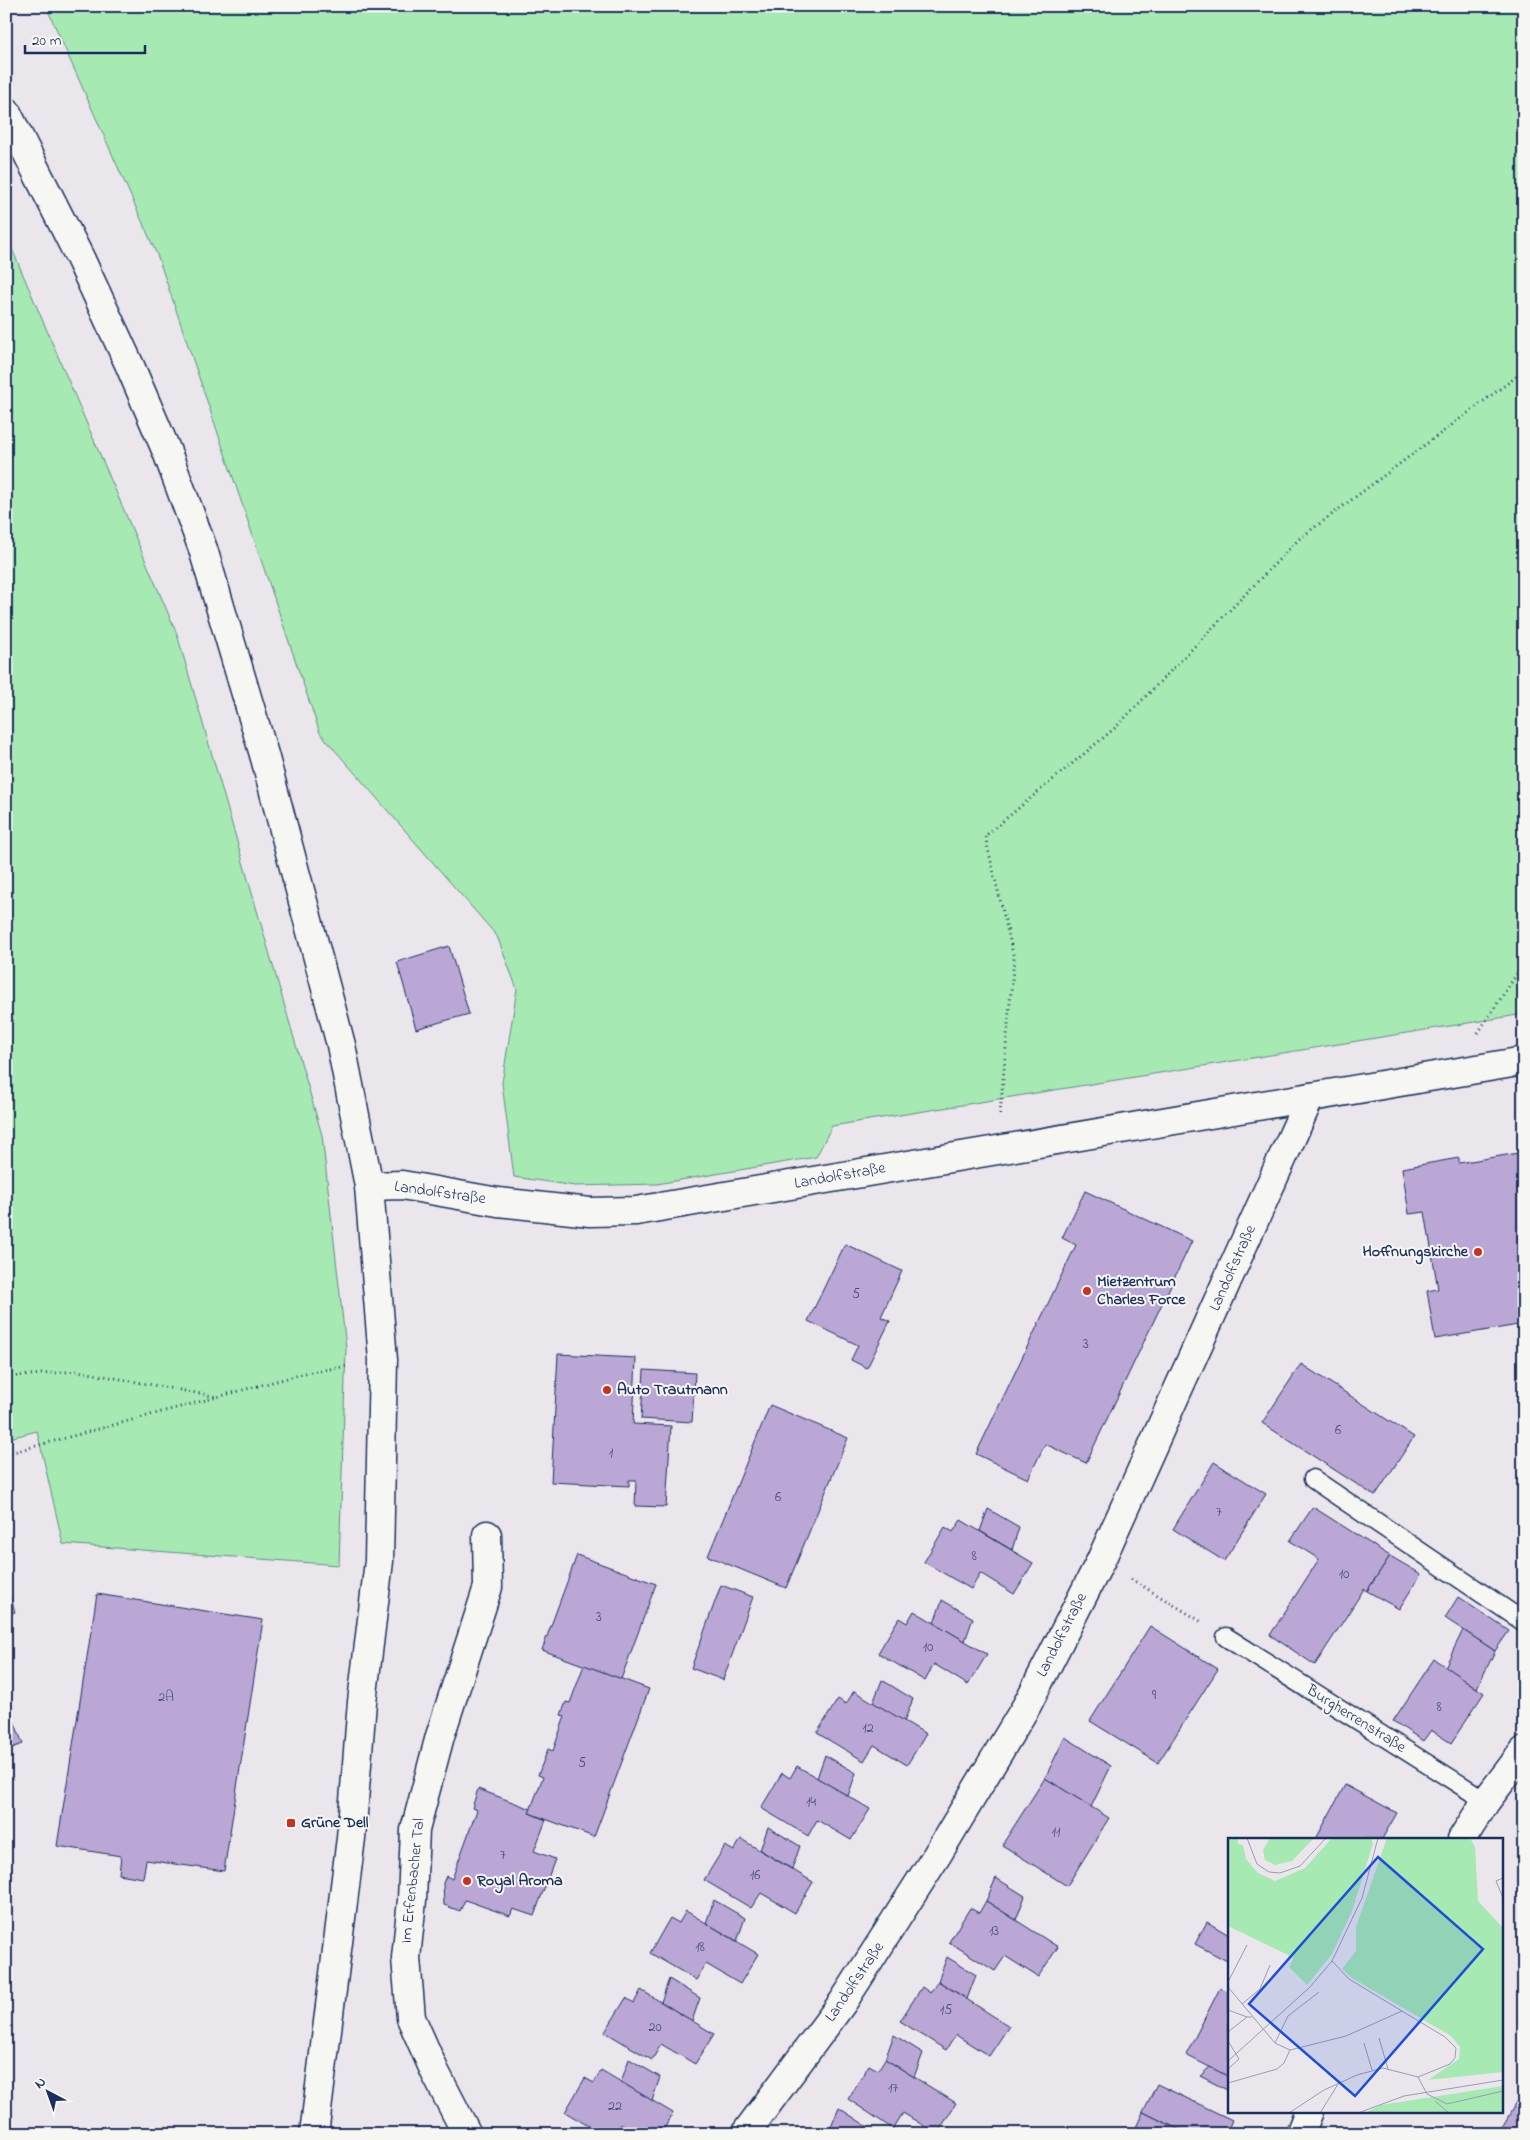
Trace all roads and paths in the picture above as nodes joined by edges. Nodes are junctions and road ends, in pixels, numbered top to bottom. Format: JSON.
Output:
{"nodes":[{"id":1,"x":6,"y":111,"type":"edge"},
{"id":2,"x":1524,"y":372,"type":"edge"},
{"id":3,"x":1524,"y":963,"type":"edge"},
{"id":4,"x":1524,"y":1061,"type":"edge"},
{"id":5,"x":1452,"y":1074,"type":"junction"},
{"id":6,"x":1310,"y":1097,"type":"junction"},
{"id":7,"x":996,"y":1149,"type":"junction"},
{"id":8,"x":369,"y":1186,"type":"junction"},
{"id":9,"x":383,"y":1360,"type":"junction"},
{"id":10,"x":6,"y":1377,"type":"edge"},
{"id":11,"x":221,"y":1398,"type":"junction"},
{"id":12,"x":6,"y":1454,"type":"edge"},
{"id":13,"x":1313,"y":1479,"type":"dead end"},
{"id":14,"x":487,"y":1535,"type":"dead end"},
{"id":15,"x":1100,"y":1560,"type":"junction"},
{"id":16,"x":1524,"y":1622,"type":"edge"},
{"id":17,"x":1226,"y":1637,"type":"joint"},
{"id":18,"x":1524,"y":1751,"type":"edge"},
{"id":19,"x":1486,"y":1801,"type":"junction"},
{"id":20,"x":1463,"y":1838,"type":"edge"},
{"id":21,"x":314,"y":2134,"type":"edge"},
{"id":22,"x":467,"y":2134,"type":"edge"},
{"id":23,"x":745,"y":2134,"type":"edge"}],
"edges":[{"from":1,"to":8,"type":"street"},
{"from":2,"to":7,"type":"path"},
{"from":3,"to":5,"type":"path"},
{"from":4,"to":5,"type":"street","name":"Landolfstraße"},
{"from":5,"to":6,"type":"street","name":"Landolfstraße"},
{"from":6,"to":7,"type":"street","name":"Landolfstraße"},
{"from":6,"to":15,"type":"street","name":"Landolfstraße"},
{"from":7,"to":8,"type":"street","name":"Landolfstraße"},
{"from":8,"to":9,"type":"street"},
{"from":9,"to":11,"type":"path"},
{"from":9,"to":21,"type":"street"},
{"from":10,"to":11,"type":"path"},
{"from":11,"to":12,"type":"path"},
{"from":13,"to":16,"type":"lane"},
{"from":14,"to":22,"type":"street","name":"Im Erfenbacher Tal"},
{"from":15,"to":17,"type":"path"},
{"from":15,"to":23,"type":"street","name":"Landolfstraße"},
{"from":17,"to":19,"type":"lane","name":"Burgherrenstraße"},
{"from":18,"to":19,"type":"street"},
{"from":19,"to":20,"type":"street"}]}
